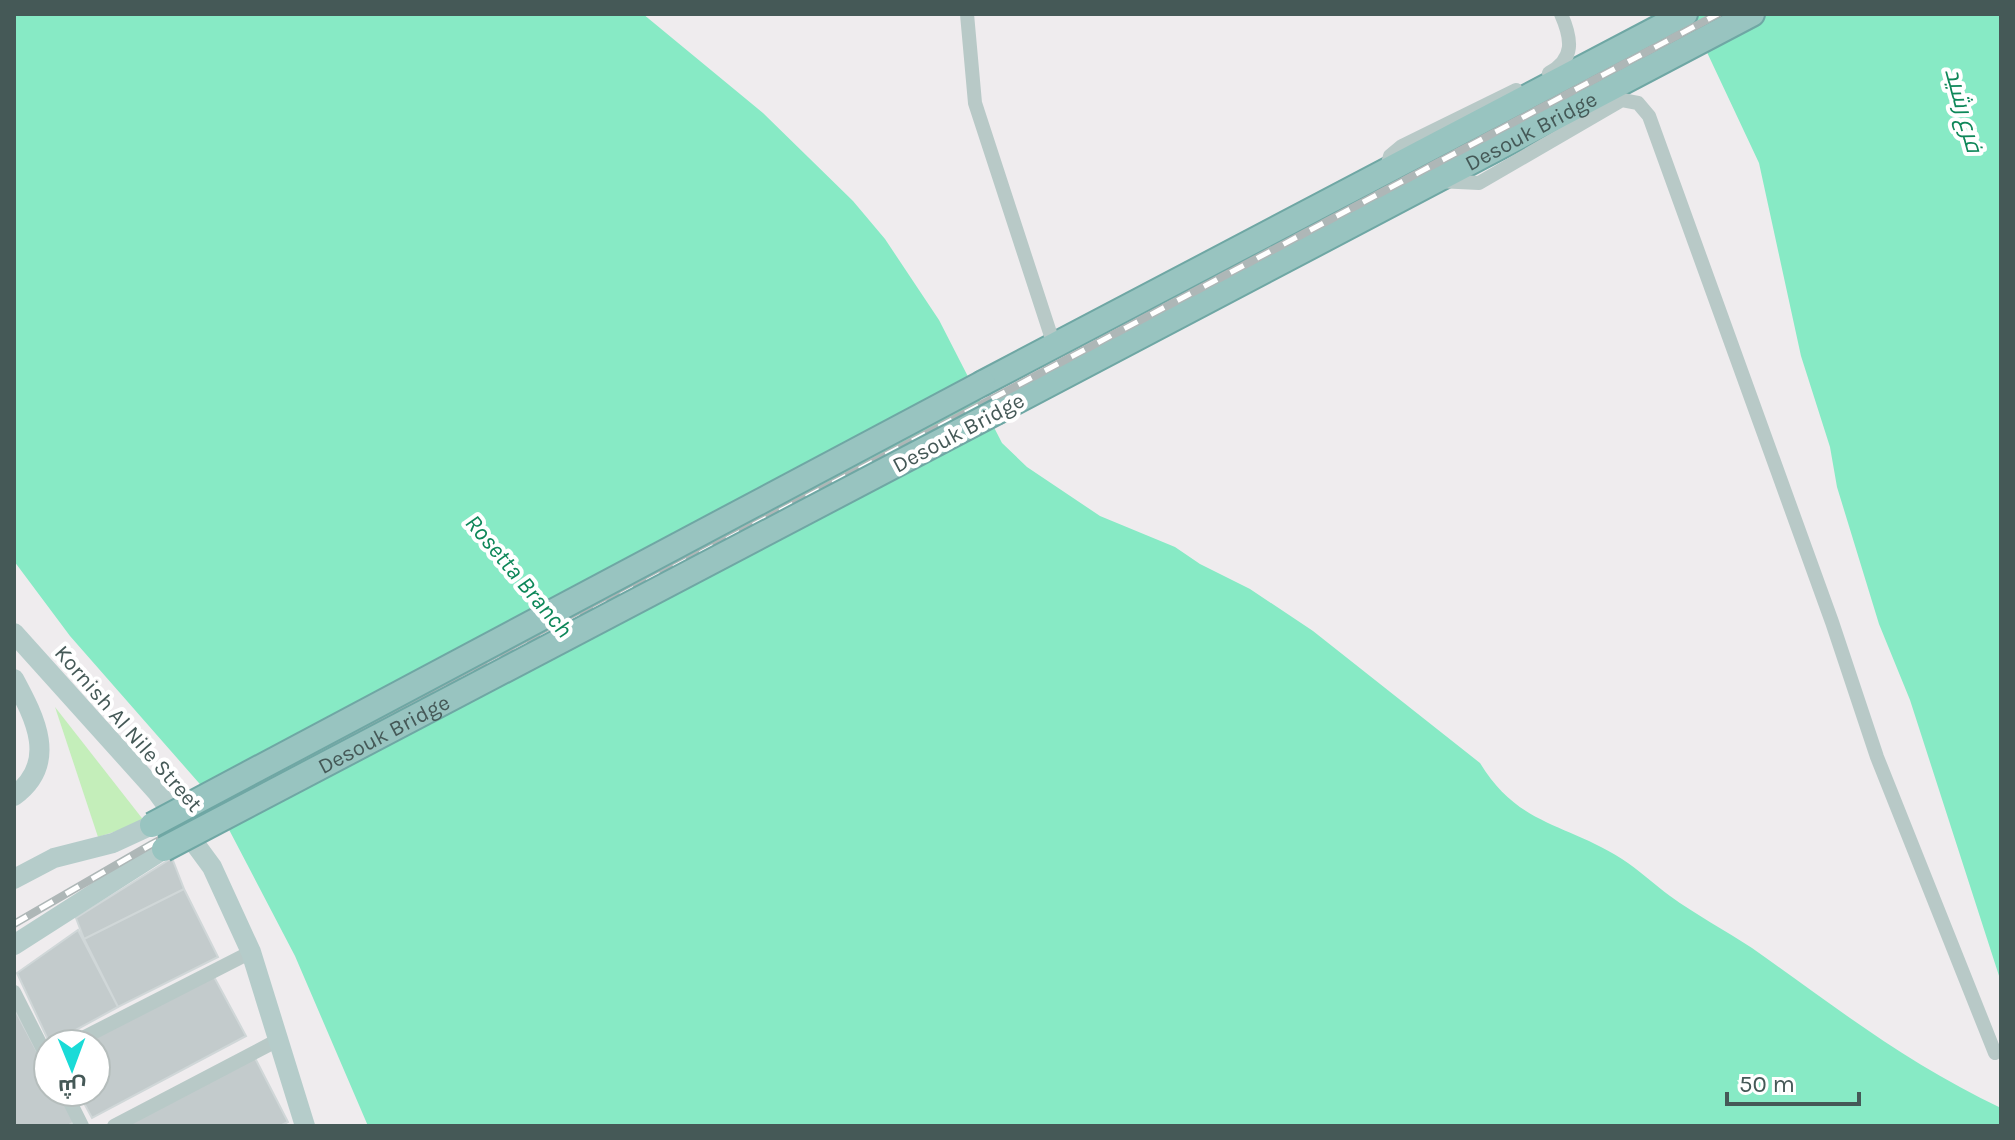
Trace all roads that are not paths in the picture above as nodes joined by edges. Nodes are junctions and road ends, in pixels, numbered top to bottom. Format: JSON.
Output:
{"nodes":[{"id":1,"x":967,"y":14,"type":"edge"},
{"id":2,"x":1561,"y":14,"type":"edge"},
{"id":3,"x":1685,"y":14,"type":"edge"},
{"id":4,"x":1752,"y":14,"type":"edge"},
{"id":5,"x":1386,"y":171,"type":"junction"},
{"id":6,"x":1434,"y":180,"type":"junction"},
{"id":7,"x":1054,"y":345,"type":"junction"},
{"id":8,"x":14,"y":633,"type":"edge"},
{"id":9,"x":14,"y":679,"type":"edge"},
{"id":10,"x":14,"y":796,"type":"edge"},
{"id":11,"x":152,"y":825,"type":"joint"},
{"id":12,"x":164,"y":849,"type":"joint"},
{"id":13,"x":14,"y":879,"type":"edge"},
{"id":14,"x":14,"y":945,"type":"edge"},
{"id":15,"x":251,"y":952,"type":"junction"},
{"id":16,"x":14,"y":992,"type":"edge"},
{"id":17,"x":33,"y":1028,"type":"edge"},
{"id":18,"x":102,"y":1028,"type":"edge"},
{"id":19,"x":278,"y":1040,"type":"junction"},
{"id":20,"x":1995,"y":1053,"type":"dead end"},
{"id":21,"x":73,"y":1108,"type":"edge"},
{"id":22,"x":82,"y":1126,"type":"edge"},
{"id":23,"x":114,"y":1126,"type":"edge"},
{"id":24,"x":305,"y":1126,"type":"edge"}],
"edges":[{"from":1,"to":7,"type":"street"},
{"from":2,"to":5,"type":"street"},
{"from":3,"to":5,"type":"highway","name":"Desouk Bridge"},
{"from":4,"to":6,"type":"highway","name":"Desouk Bridge"},
{"from":5,"to":7,"type":"highway","name":"Desouk Bridge"},
{"from":6,"to":12,"type":"highway","name":"Desouk Bridge","bridge":true},
{"from":6,"to":20,"type":"street"},
{"from":7,"to":11,"type":"highway","name":"Desouk Bridge","bridge":true},
{"from":8,"to":15,"type":"main road","name":"Kornish Al Nile Street"},
{"from":9,"to":10,"type":"main road"},
{"from":11,"to":13,"type":"main road"},
{"from":12,"to":14,"type":"main road"},
{"from":15,"to":18,"type":"street"},
{"from":15,"to":19,"type":"main road","name":"Kornish Al Nile Street"},
{"from":16,"to":17,"type":"street"},
{"from":19,"to":23,"type":"street"},
{"from":19,"to":24,"type":"main road","name":"Kornish Al Nile Street"},
{"from":21,"to":22,"type":"street"}]}
